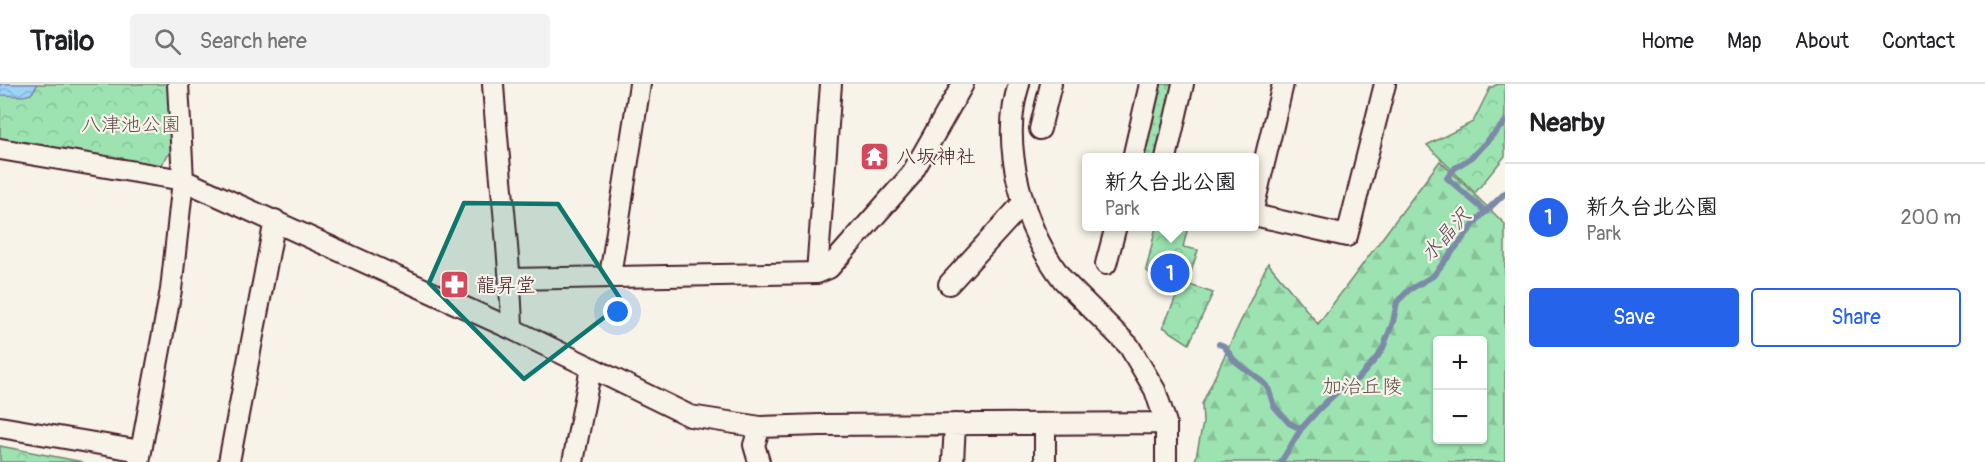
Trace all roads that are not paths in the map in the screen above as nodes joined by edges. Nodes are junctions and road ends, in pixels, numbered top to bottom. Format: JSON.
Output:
{"nodes":[{"id":1,"x":178,"y":84,"type":"edge"},
{"id":2,"x":493,"y":84,"type":"edge"},
{"id":3,"x":640,"y":84,"type":"edge"},
{"id":4,"x":831,"y":84,"type":"edge"},
{"id":5,"x":963,"y":84,"type":"edge"},
{"id":6,"x":1019,"y":84,"type":"edge"},
{"id":7,"x":1051,"y":84,"type":"edge"},
{"id":8,"x":1150,"y":84,"type":"edge"},
{"id":9,"x":1183,"y":84,"type":"edge"},
{"id":10,"x":1283,"y":84,"type":"edge"},
{"id":11,"x":1385,"y":84,"type":"edge"},
{"id":12,"x":1040,"y":129,"type":"dead end"},
{"id":13,"x":0,"y":149,"type":"edge"},
{"id":14,"x":1134,"y":153,"type":"edge"},
{"id":15,"x":1167,"y":153,"type":"edge"},
{"id":16,"x":183,"y":180,"type":"junction"},
{"id":17,"x":1259,"y":184,"type":"edge"},
{"id":18,"x":1023,"y":203,"type":"junction"},
{"id":19,"x":1259,"y":216,"type":"edge"},
{"id":20,"x":275,"y":220,"type":"junction"},
{"id":21,"x":1115,"y":231,"type":"edge"},
{"id":22,"x":1107,"y":264,"type":"dead end"},
{"id":23,"x":817,"y":273,"type":"junction"},
{"id":24,"x":610,"y":276,"type":"junction"},
{"id":25,"x":511,"y":279,"type":"junction"},
{"id":26,"x":949,"y":284,"type":"dead end"},
{"id":27,"x":512,"y":328,"type":"junction"},
{"id":28,"x":591,"y":368,"type":"junction"},
{"id":29,"x":1166,"y":423,"type":"junction"},
{"id":30,"x":955,"y":424,"type":"junction"},
{"id":31,"x":1045,"y":425,"type":"junction"},
{"id":32,"x":0,"y":427,"type":"edge"},
{"id":33,"x":760,"y":427,"type":"junction"},
{"id":34,"x":140,"y":457,"type":"edge"},
{"id":35,"x":229,"y":462,"type":"edge"},
{"id":36,"x":573,"y":462,"type":"edge"},
{"id":37,"x":759,"y":462,"type":"edge"},
{"id":38,"x":953,"y":462,"type":"edge"},
{"id":39,"x":1045,"y":462,"type":"edge"},
{"id":40,"x":1166,"y":462,"type":"edge"}],
"edges":[{"from":1,"to":16,"type":"street"},
{"from":2,"to":25,"type":"street"},
{"from":3,"to":24,"type":"street"},
{"from":4,"to":23,"type":"street"},
{"from":5,"to":23,"type":"street"},
{"from":6,"to":18,"type":"street"},
{"from":7,"to":12,"type":"street"},
{"from":8,"to":14,"type":"street"},
{"from":9,"to":15,"type":"street"},
{"from":10,"to":17,"type":"street"},
{"from":11,"to":19,"type":"street"},
{"from":13,"to":16,"type":"street"},
{"from":16,"to":20,"type":"street"},
{"from":16,"to":34,"type":"street"},
{"from":18,"to":26,"type":"street"},
{"from":18,"to":29,"type":"street"},
{"from":20,"to":27,"type":"street"},
{"from":20,"to":35,"type":"street"},
{"from":21,"to":22,"type":"street"},
{"from":23,"to":24,"type":"street"},
{"from":24,"to":25,"type":"street"},
{"from":25,"to":27,"type":"street"},
{"from":27,"to":28,"type":"street"},
{"from":28,"to":33,"type":"street"},
{"from":28,"to":36,"type":"street"},
{"from":29,"to":31,"type":"street"},
{"from":29,"to":40,"type":"street"},
{"from":30,"to":31,"type":"street"},
{"from":30,"to":33,"type":"street"},
{"from":30,"to":38,"type":"street"},
{"from":31,"to":39,"type":"street"},
{"from":32,"to":34,"type":"street"},
{"from":33,"to":37,"type":"street"}]}
